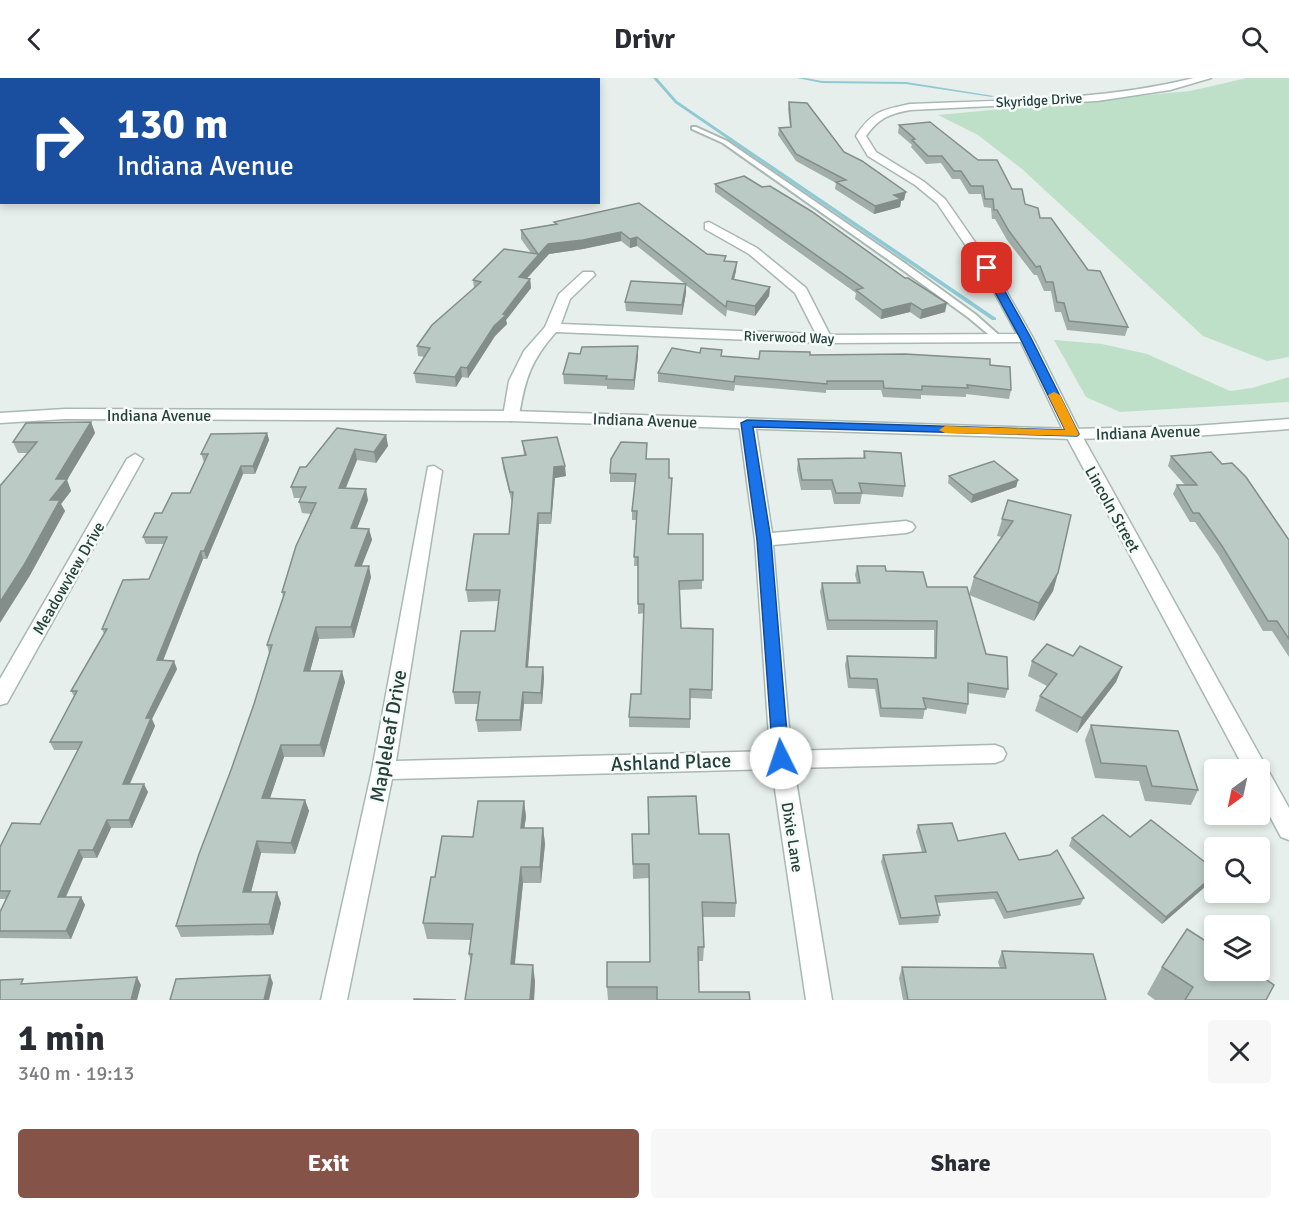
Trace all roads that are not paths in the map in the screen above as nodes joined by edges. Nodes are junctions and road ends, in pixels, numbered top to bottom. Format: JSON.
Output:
{"nodes":[{"id":1,"x":1206,"y":78,"type":"edge"},
{"id":2,"x":872,"y":120,"type":"joint"},
{"id":3,"x":694,"y":128,"type":"dead end"},
{"id":4,"x":709,"y":226,"type":"dead end"},
{"id":5,"x":588,"y":275,"type":"dead end"},
{"id":6,"x":552,"y":328,"type":"junction"},
{"id":7,"x":997,"y":337,"type":"junction"},
{"id":8,"x":1026,"y":338,"type":"junction"},
{"id":9,"x":825,"y":339,"type":"junction"},
{"id":10,"x":511,"y":416,"type":"junction"},
{"id":11,"x":0,"y":418,"type":"edge"},
{"id":12,"x":747,"y":423,"type":"junction"},
{"id":13,"x":1289,"y":424,"type":"edge"},
{"id":14,"x":1072,"y":434,"type":"junction"},
{"id":15,"x":135,"y":459,"type":"dead end"},
{"id":16,"x":434,"y":471,"type":"dead end"},
{"id":17,"x":906,"y":527,"type":"dead end"},
{"id":18,"x":764,"y":540,"type":"junction"},
{"id":19,"x":0,"y":697,"type":"edge"},
{"id":20,"x":995,"y":754,"type":"dead end"},
{"id":21,"x":781,"y":758,"type":"junction"},
{"id":22,"x":1250,"y":759,"type":"edge"},
{"id":23,"x":383,"y":770,"type":"junction"},
{"id":24,"x":1270,"y":795,"type":"edge"},
{"id":25,"x":1289,"y":830,"type":"edge"},
{"id":26,"x":334,"y":1000,"type":"edge"},
{"id":27,"x":819,"y":1000,"type":"edge"}],
"edges":[{"from":1,"to":2,"type":"street","name":"Skyridge Drive"},
{"from":2,"to":8,"type":"street","name":"Lincoln Street"},
{"from":3,"to":7,"type":"lane"},
{"from":4,"to":9,"type":"street"},
{"from":5,"to":6,"type":"street"},
{"from":6,"to":9,"type":"street","name":"Riverwood Way"},
{"from":6,"to":10,"type":"street"},
{"from":7,"to":8,"type":"street","name":"Riverwood Way"},
{"from":7,"to":9,"type":"street","name":"Riverwood Way"},
{"from":8,"to":14,"type":"street","name":"Lincoln Street"},
{"from":10,"to":11,"type":"street","name":"Indiana Avenue"},
{"from":10,"to":12,"type":"street","name":"Indiana Avenue"},
{"from":12,"to":14,"type":"street","name":"Indiana Avenue"},
{"from":12,"to":18,"type":"street","name":"Dixie Lane"},
{"from":13,"to":14,"type":"street","name":"Indiana Avenue"},
{"from":14,"to":22,"type":"street","name":"Lincoln Street"},
{"from":15,"to":19,"type":"street","name":"Meadowview Drive"},
{"from":16,"to":23,"type":"street","name":"Mapleleaf Drive"},
{"from":17,"to":18,"type":"street"},
{"from":18,"to":21,"type":"street","name":"Dixie Lane"},
{"from":20,"to":21,"type":"street","name":"Ashland Place"},
{"from":21,"to":23,"type":"street","name":"Ashland Place"},
{"from":21,"to":27,"type":"street","name":"Dixie Lane"},
{"from":23,"to":26,"type":"street","name":"Mapleleaf Drive"},
{"from":24,"to":25,"type":"street"}]}
